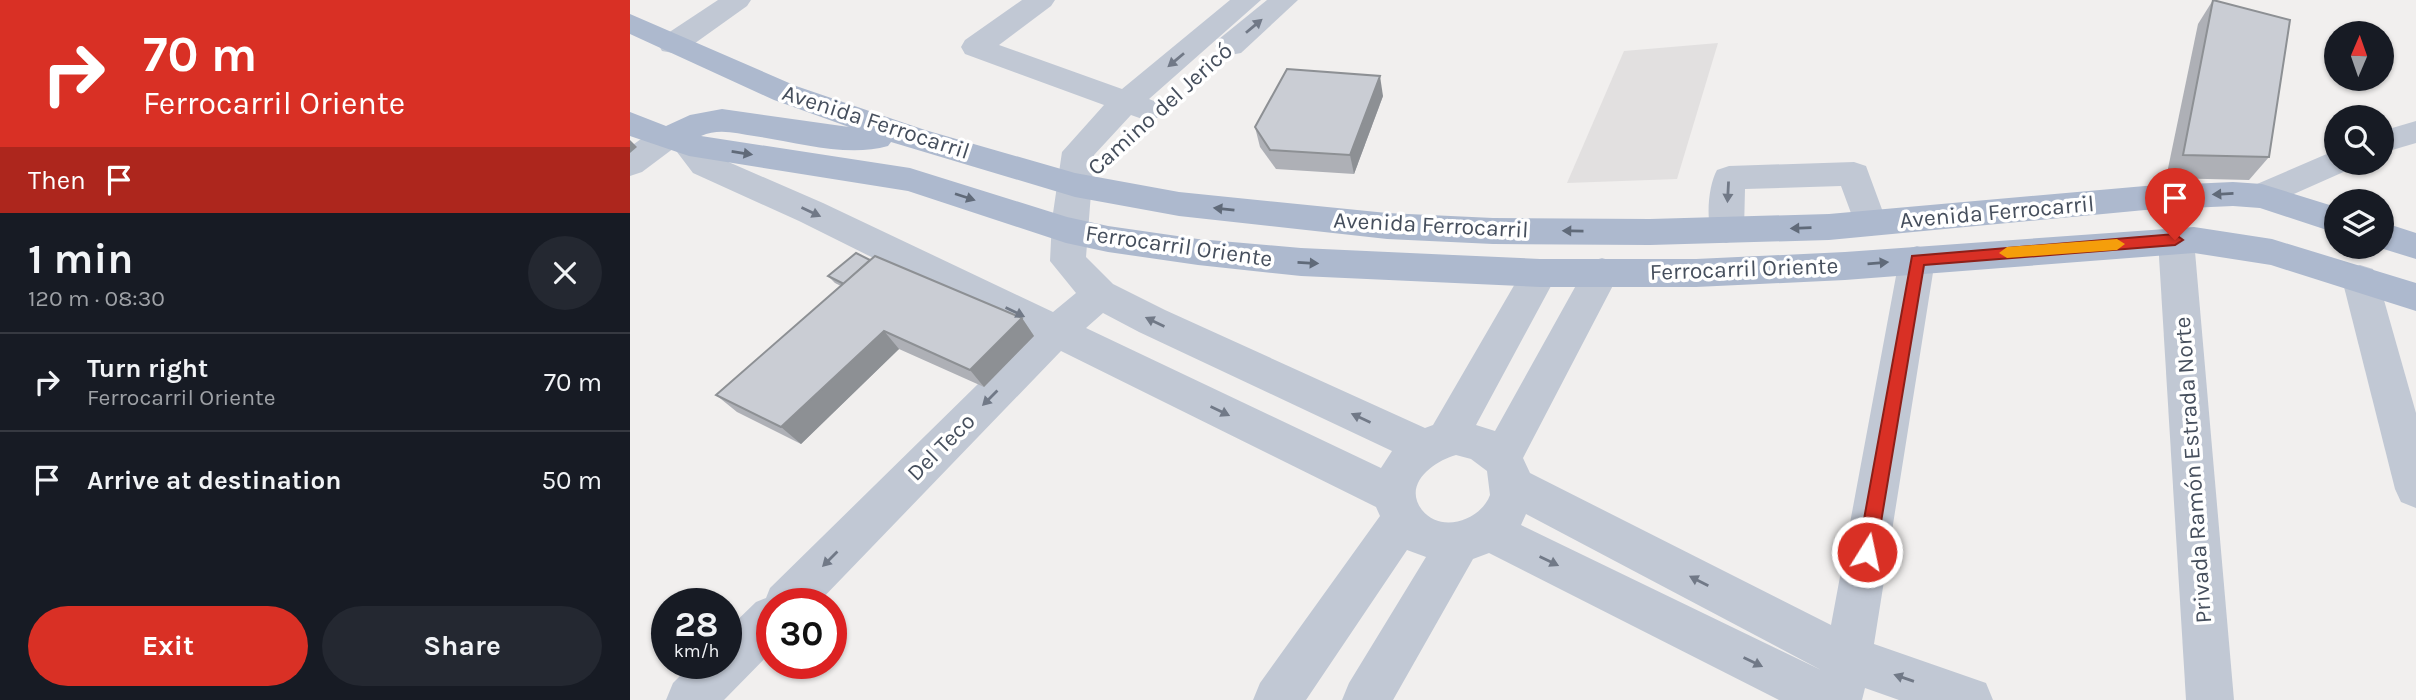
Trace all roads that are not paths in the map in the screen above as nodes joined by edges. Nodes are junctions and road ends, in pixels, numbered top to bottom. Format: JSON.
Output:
{"nodes":[{"id":1,"x":737,"y":0,"type":"edge"},
{"id":2,"x":1041,"y":0,"type":"edge"},
{"id":3,"x":1247,"y":0,"type":"edge"},
{"id":4,"x":1284,"y":0,"type":"edge"},
{"id":5,"x":630,"y":23,"type":"edge"},
{"id":6,"x":673,"y":44,"type":"junction"},
{"id":7,"x":1139,"y":107,"type":"junction"},
{"id":8,"x":630,"y":123,"type":"edge"},
{"id":9,"x":2416,"y":132,"type":"edge"},
{"id":10,"x":914,"y":138,"type":"junction"},
{"id":11,"x":2394,"y":138,"type":"edge"},
{"id":12,"x":677,"y":142,"type":"junction"},
{"id":13,"x":630,"y":164,"type":"edge"},
{"id":14,"x":2324,"y":168,"type":"edge"},
{"id":15,"x":1075,"y":185,"type":"junction"},
{"id":16,"x":2262,"y":196,"type":"junction"},
{"id":17,"x":2324,"y":216,"type":"edge"},
{"id":18,"x":1870,"y":223,"type":"junction"},
{"id":19,"x":1066,"y":230,"type":"junction"},
{"id":20,"x":1726,"y":230,"type":"junction"},
{"id":21,"x":2394,"y":239,"type":"edge"},
{"id":22,"x":2175,"y":240,"type":"junction"},
{"id":23,"x":2416,"y":246,"type":"edge"},
{"id":24,"x":1917,"y":260,"type":"junction"},
{"id":25,"x":1540,"y":272,"type":"junction"},
{"id":26,"x":1602,"y":272,"type":"junction"},
{"id":27,"x":2360,"y":279,"type":"junction"},
{"id":28,"x":1100,"y":294,"type":"junction"},
{"id":29,"x":2416,"y":297,"type":"edge"},
{"id":30,"x":1055,"y":332,"type":"junction"},
{"id":31,"x":1435,"y":442,"type":"junction"},
{"id":32,"x":1507,"y":471,"type":"junction"},
{"id":33,"x":2416,"y":489,"type":"edge"},
{"id":34,"x":1399,"y":507,"type":"junction"},
{"id":35,"x":1474,"y":536,"type":"junction"},
{"id":36,"x":802,"y":588,"type":"edge"},
{"id":37,"x":756,"y":634,"type":"edge"},
{"id":38,"x":1843,"y":679,"type":"edge"},
{"id":39,"x":690,"y":700,"type":"edge"},
{"id":40,"x":1277,"y":700,"type":"edge"},
{"id":41,"x":1366,"y":700,"type":"edge"},
{"id":42,"x":1830,"y":700,"type":"edge"},
{"id":43,"x":1969,"y":700,"type":"edge"},
{"id":44,"x":2210,"y":700,"type":"edge"}],
"edges":[{"from":1,"to":6,"type":"street"},
{"from":2,"to":7,"type":"street"},
{"from":3,"to":7,"type":"street","name":"Camino del Jericó","one_way":true},
{"from":7,"to":4,"type":"street","name":"Camino del Jericó","one_way":true},
{"from":5,"to":6,"type":"main road","name":"Avenida Ferrocarril"},
{"from":6,"to":10,"type":"main road","name":"Avenida Ferrocarril"},
{"from":7,"to":15,"type":"street","name":"Camino del Jericó"},
{"from":8,"to":12,"type":"main road","name":"Ferrocarril Oriente"},
{"from":9,"to":11,"type":"street"},
{"from":10,"to":12,"type":"main road"},
{"from":10,"to":15,"type":"main road","name":"Avenida Ferrocarril"},
{"from":12,"to":13,"type":"street"},
{"from":12,"to":19,"type":"main road","name":"Ferrocarril Oriente","one_way":true},
{"from":12,"to":30,"type":"street","name":"Ferrocarril Oriente","one_way":true},
{"from":14,"to":16,"type":"street","name":"Avenida Ferrocarril"},
{"from":15,"to":19,"type":"street","name":"Ferrocarril Oriente"},
{"from":20,"to":15,"type":"main road","name":"Avenida Ferrocarril","one_way":true},
{"from":16,"to":17,"type":"main road","name":"Avenida Ferrocarril"},
{"from":16,"to":18,"type":"main road","name":"Avenida Ferrocarril","one_way":true},
{"from":18,"to":20,"type":"main road","name":"Avenida Ferrocarril","one_way":true},
{"from":18,"to":20,"type":"street","one_way":true},
{"from":19,"to":25,"type":"main road","name":"Ferrocarril Oriente","one_way":true},
{"from":19,"to":28,"type":"street","name":"Ferrocarril Oriente"},
{"from":21,"to":23,"type":"main road"},
{"from":22,"to":24,"type":"main road","name":"Ferrocarril Oriente"},
{"from":22,"to":27,"type":"main road","name":"Ferrocarril Oriente"},
{"from":22,"to":44,"type":"street","name":"Privada Ramón Estrada Norte"},
{"from":26,"to":24,"type":"main road","name":"Ferrocarril Oriente","one_way":true},
{"from":24,"to":38,"type":"street"},
{"from":25,"to":26,"type":"main road","name":"Ferrocarril Oriente"},
{"from":25,"to":31,"type":"street"},
{"from":26,"to":32,"type":"street"},
{"from":27,"to":29,"type":"main road","name":"Ferrocarril Oriente"},
{"from":27,"to":33,"type":"street"},
{"from":28,"to":30,"type":"street","name":"Del Teco"},
{"from":31,"to":28,"type":"street","name":"Ferrocarril Oriente","one_way":true},
{"from":30,"to":34,"type":"street","name":"Ferrocarril Oriente","one_way":true},
{"from":30,"to":36,"type":"street","name":"Del Teco","one_way":true},
{"from":31,"to":32,"type":"street"},
{"from":31,"to":34,"type":"street"},
{"from":32,"to":35,"type":"street"},
{"from":38,"to":32,"type":"street","one_way":true},
{"from":34,"to":35,"type":"street"},
{"from":34,"to":40,"type":"street"},
{"from":35,"to":41,"type":"street"},
{"from":35,"to":42,"type":"street","one_way":true},
{"from":37,"to":39,"type":"street"},
{"from":43,"to":38,"type":"street","one_way":true}]}
